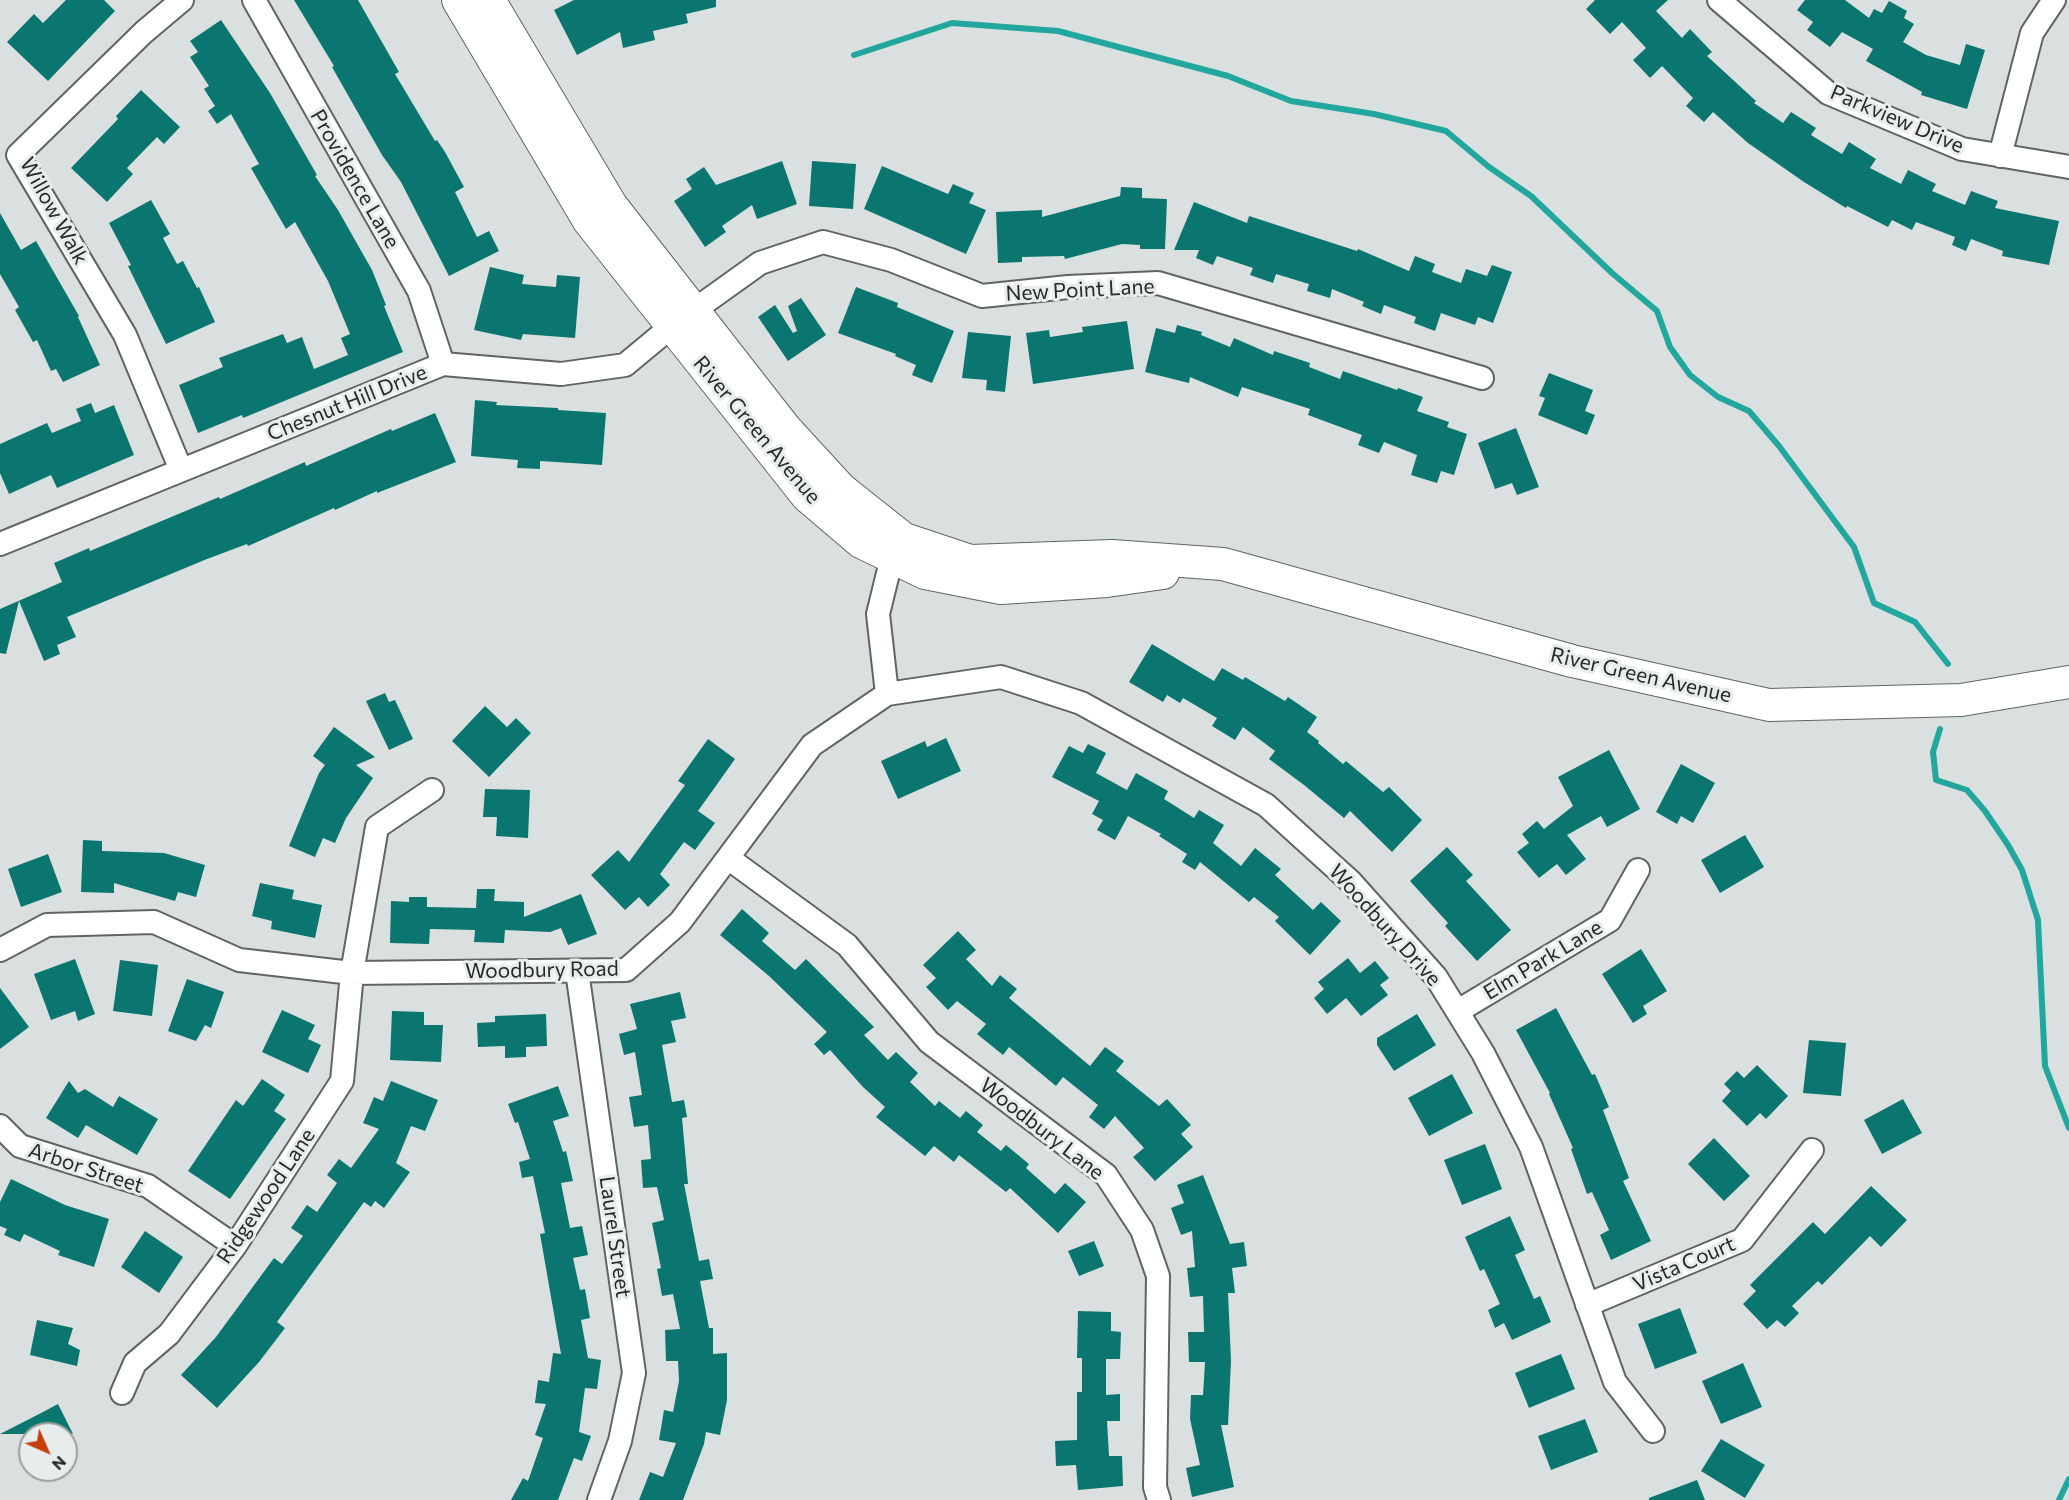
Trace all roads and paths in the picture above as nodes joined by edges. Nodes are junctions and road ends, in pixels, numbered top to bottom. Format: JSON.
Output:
{"nodes":[{"id":1,"x":182,"y":0,"type":"edge"},
{"id":2,"x":254,"y":0,"type":"edge"},
{"id":3,"x":1719,"y":0,"type":"edge"},
{"id":4,"x":2054,"y":0,"type":"edge"},
{"id":5,"x":471,"y":2,"type":"edge"},
{"id":6,"x":2000,"y":156,"type":"junction"},
{"id":7,"x":2069,"y":167,"type":"edge"},
{"id":8,"x":683,"y":318,"type":"junction"},
{"id":9,"x":443,"y":364,"type":"junction"},
{"id":10,"x":1482,"y":378,"type":"dead end"},
{"id":11,"x":181,"y":470,"type":"junction"},
{"id":12,"x":0,"y":544,"type":"edge"},
{"id":13,"x":898,"y":548,"type":"junction"},
{"id":14,"x":2069,"y":682,"type":"edge"},
{"id":15,"x":887,"y":694,"type":"junction"},
{"id":16,"x":432,"y":790,"type":"dead end"},
{"id":17,"x":728,"y":858,"type":"junction"},
{"id":18,"x":1638,"y":870,"type":"dead end"},
{"id":19,"x":0,"y":950,"type":"edge"},
{"id":20,"x":577,"y":971,"type":"junction"},
{"id":21,"x":352,"y":973,"type":"junction"},
{"id":22,"x":1458,"y":1011,"type":"junction"},
{"id":23,"x":0,"y":1126,"type":"edge"},
{"id":24,"x":1812,"y":1149,"type":"dead end"},
{"id":25,"x":235,"y":1246,"type":"junction"},
{"id":26,"x":1587,"y":1305,"type":"junction"},
{"id":27,"x":122,"y":1393,"type":"dead end"},
{"id":28,"x":1653,"y":1431,"type":"dead end"},
{"id":29,"x":598,"y":1500,"type":"edge"},
{"id":30,"x":1159,"y":1500,"type":"edge"}],
"edges":[{"from":1,"to":11,"type":"street","name":"Willow Walk"},
{"from":2,"to":9,"type":"street","name":"Providence Lane"},
{"from":3,"to":6,"type":"street","name":"Parkview Drive"},
{"from":4,"to":6,"type":"street"},
{"from":5,"to":8,"type":"street","name":"River Green Avenue"},
{"from":6,"to":7,"type":"street","name":"Parkview Drive"},
{"from":8,"to":9,"type":"street","name":"Chesnut Hill Drive"},
{"from":8,"to":10,"type":"street","name":"New Point Lane"},
{"from":8,"to":13,"type":"street","name":"River Green Avenue"},
{"from":9,"to":11,"type":"street","name":"Chesnut Hill Drive"},
{"from":11,"to":12,"type":"street","name":"Chesnut Hill Drive"},
{"from":13,"to":14,"type":"street","name":"River Green Avenue"},
{"from":13,"to":15,"type":"street"},
{"from":15,"to":17,"type":"street","name":"Woodbury Road"},
{"from":15,"to":22,"type":"street","name":"Woodbury Drive"},
{"from":16,"to":21,"type":"street","name":"Ridgewood Lane"},
{"from":17,"to":20,"type":"street","name":"Woodbury Road"},
{"from":17,"to":30,"type":"street","name":"Woodbury Lane"},
{"from":18,"to":22,"type":"street","name":"Elm Park Lane"},
{"from":19,"to":21,"type":"street","name":"Woodbury Road"},
{"from":20,"to":21,"type":"street","name":"Woodbury Road"},
{"from":20,"to":29,"type":"street","name":"Laurel Street"},
{"from":21,"to":25,"type":"street","name":"Ridgewood Lane"},
{"from":22,"to":26,"type":"street","name":"Woodbury Drive"},
{"from":23,"to":25,"type":"street","name":"Arbor Street"},
{"from":24,"to":26,"type":"street","name":"Vista Court"},
{"from":25,"to":27,"type":"street","name":"Ridgewood Lane"},
{"from":26,"to":28,"type":"street","name":"Woodbury Drive"}]}
